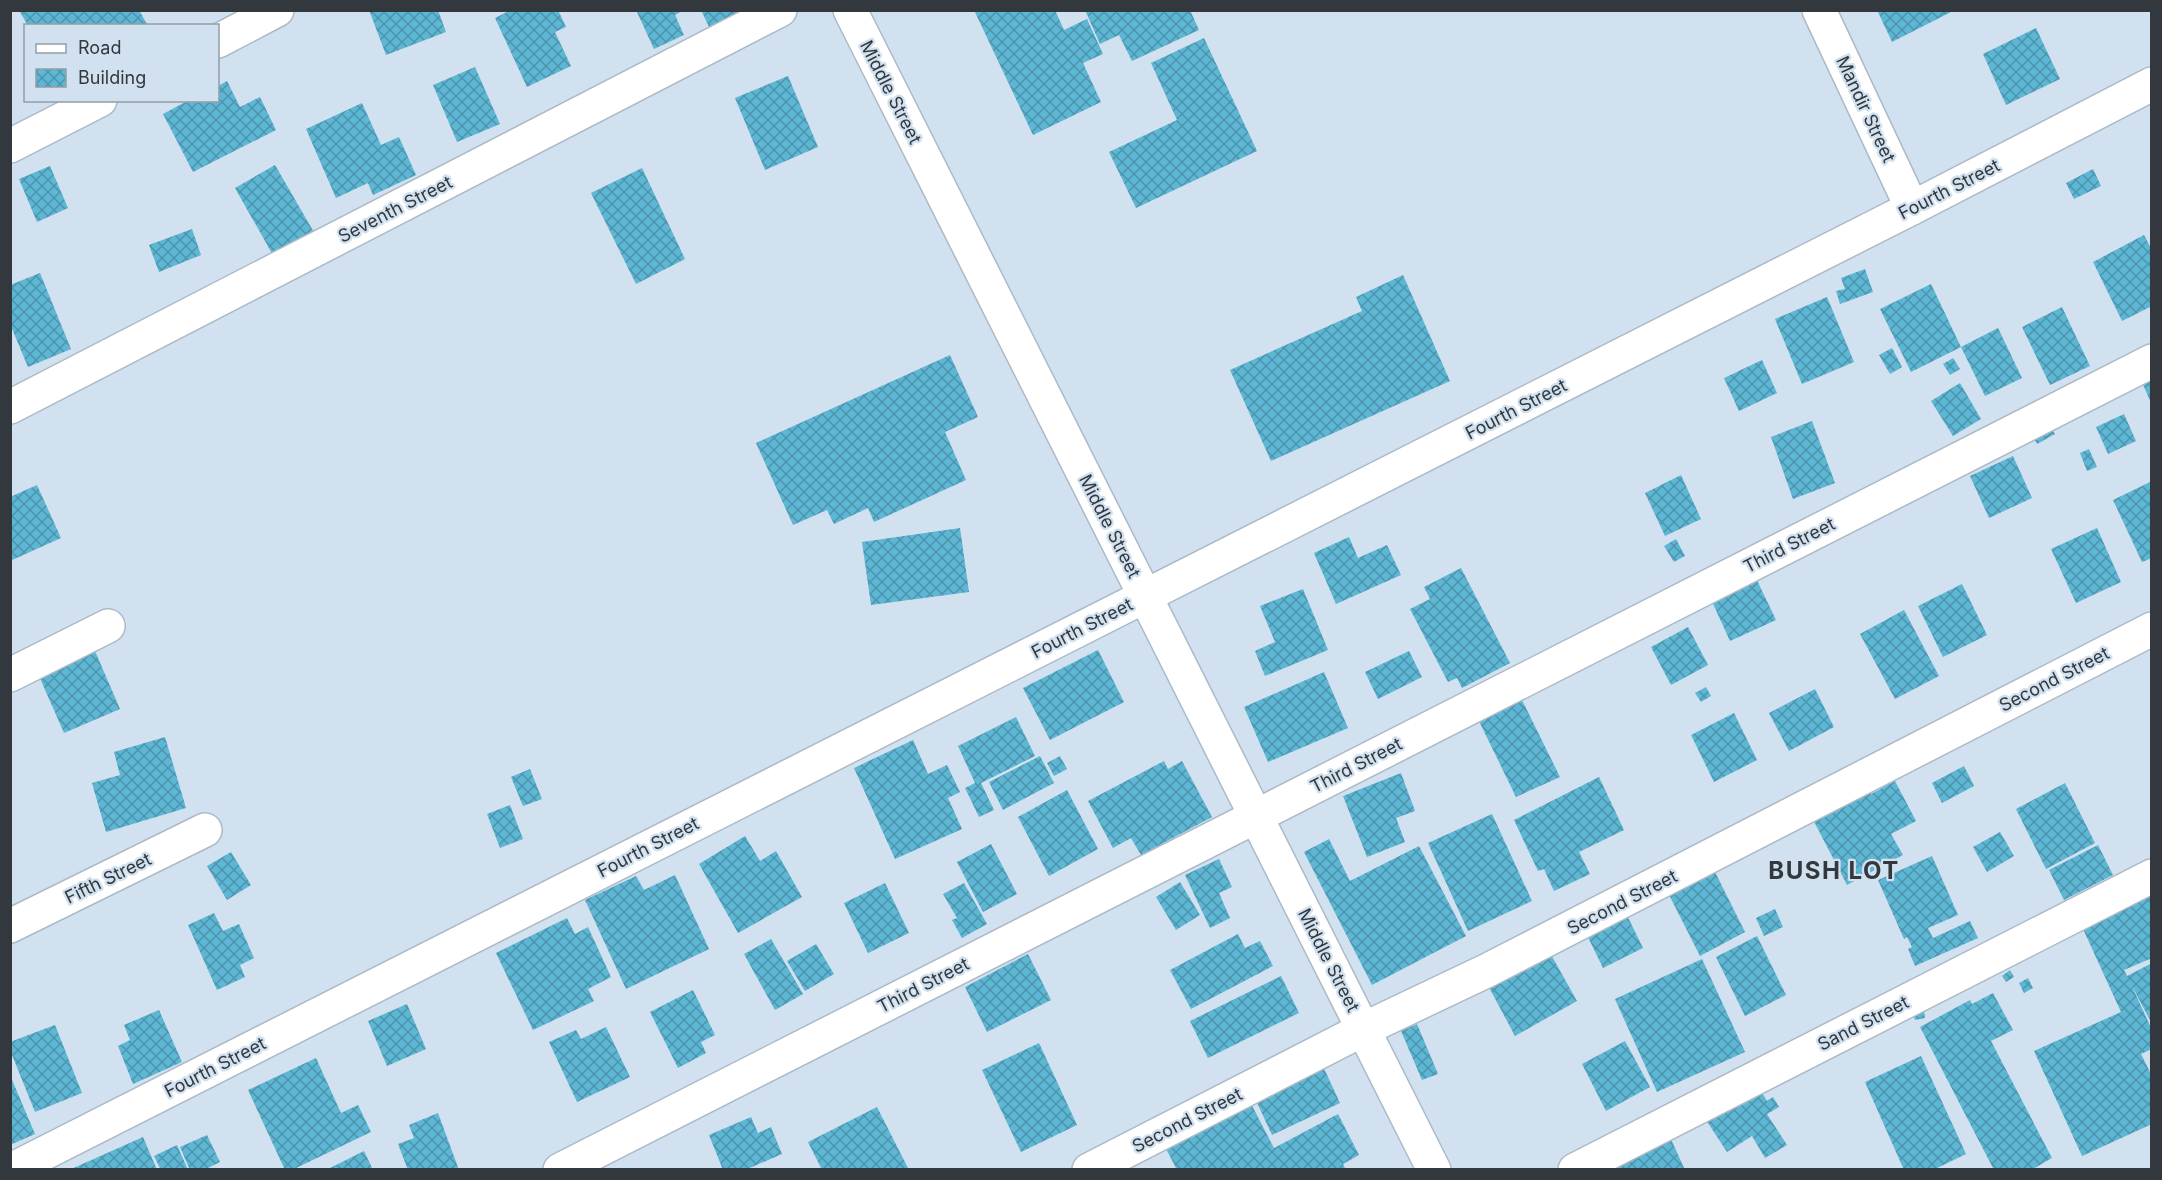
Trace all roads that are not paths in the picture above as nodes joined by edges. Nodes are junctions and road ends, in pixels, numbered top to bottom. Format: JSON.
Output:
{"nodes":[{"id":1,"x":278,"y":10,"type":"edge"},
{"id":2,"x":780,"y":10,"type":"edge"},
{"id":3,"x":850,"y":10,"type":"edge"},
{"id":4,"x":1819,"y":10,"type":"edge"},
{"id":5,"x":219,"y":40,"type":"edge"},
{"id":6,"x":2151,"y":84,"type":"edge"},
{"id":7,"x":96,"y":102,"type":"edge"},
{"id":8,"x":10,"y":146,"type":"edge"},
{"id":9,"x":1912,"y":208,"type":"junction"},
{"id":10,"x":2151,"y":361,"type":"edge"},
{"id":11,"x":10,"y":407,"type":"edge"},
{"id":12,"x":1145,"y":596,"type":"junction"},
{"id":13,"x":108,"y":626,"type":"dead end"},
{"id":14,"x":2151,"y":629,"type":"edge"},
{"id":15,"x":10,"y":675,"type":"edge"},
{"id":16,"x":1256,"y":816,"type":"junction"},
{"id":17,"x":205,"y":830,"type":"dead end"},
{"id":18,"x":2151,"y":876,"type":"edge"},
{"id":19,"x":10,"y":926,"type":"edge"},
{"id":20,"x":1364,"y":1029,"type":"junction"},
{"id":21,"x":11,"y":1170,"type":"edge"},
{"id":22,"x":560,"y":1170,"type":"edge"},
{"id":23,"x":1089,"y":1170,"type":"edge"},
{"id":24,"x":1434,"y":1170,"type":"edge"},
{"id":25,"x":1575,"y":1170,"type":"edge"}],
"edges":[{"from":1,"to":5,"type":"street"},
{"from":2,"to":11,"type":"street","name":"Seventh Street"},
{"from":3,"to":12,"type":"street","name":"Middle Street"},
{"from":4,"to":9,"type":"street","name":"Mandir Street"},
{"from":6,"to":9,"type":"street","name":"Fourth Street"},
{"from":7,"to":8,"type":"street"},
{"from":9,"to":12,"type":"street","name":"Fourth Street"},
{"from":10,"to":16,"type":"street","name":"Third Street"},
{"from":12,"to":16,"type":"street","name":"Middle Street"},
{"from":12,"to":21,"type":"street","name":"Fourth Street"},
{"from":13,"to":15,"type":"street"},
{"from":14,"to":20,"type":"street","name":"Second Street"},
{"from":16,"to":20,"type":"street","name":"Middle Street"},
{"from":16,"to":22,"type":"street","name":"Third Street"},
{"from":17,"to":19,"type":"street","name":"Fifth Street"},
{"from":18,"to":25,"type":"street","name":"Sand Street"},
{"from":20,"to":23,"type":"street","name":"Second Street"},
{"from":20,"to":24,"type":"street","name":"Middle Street"}]}
